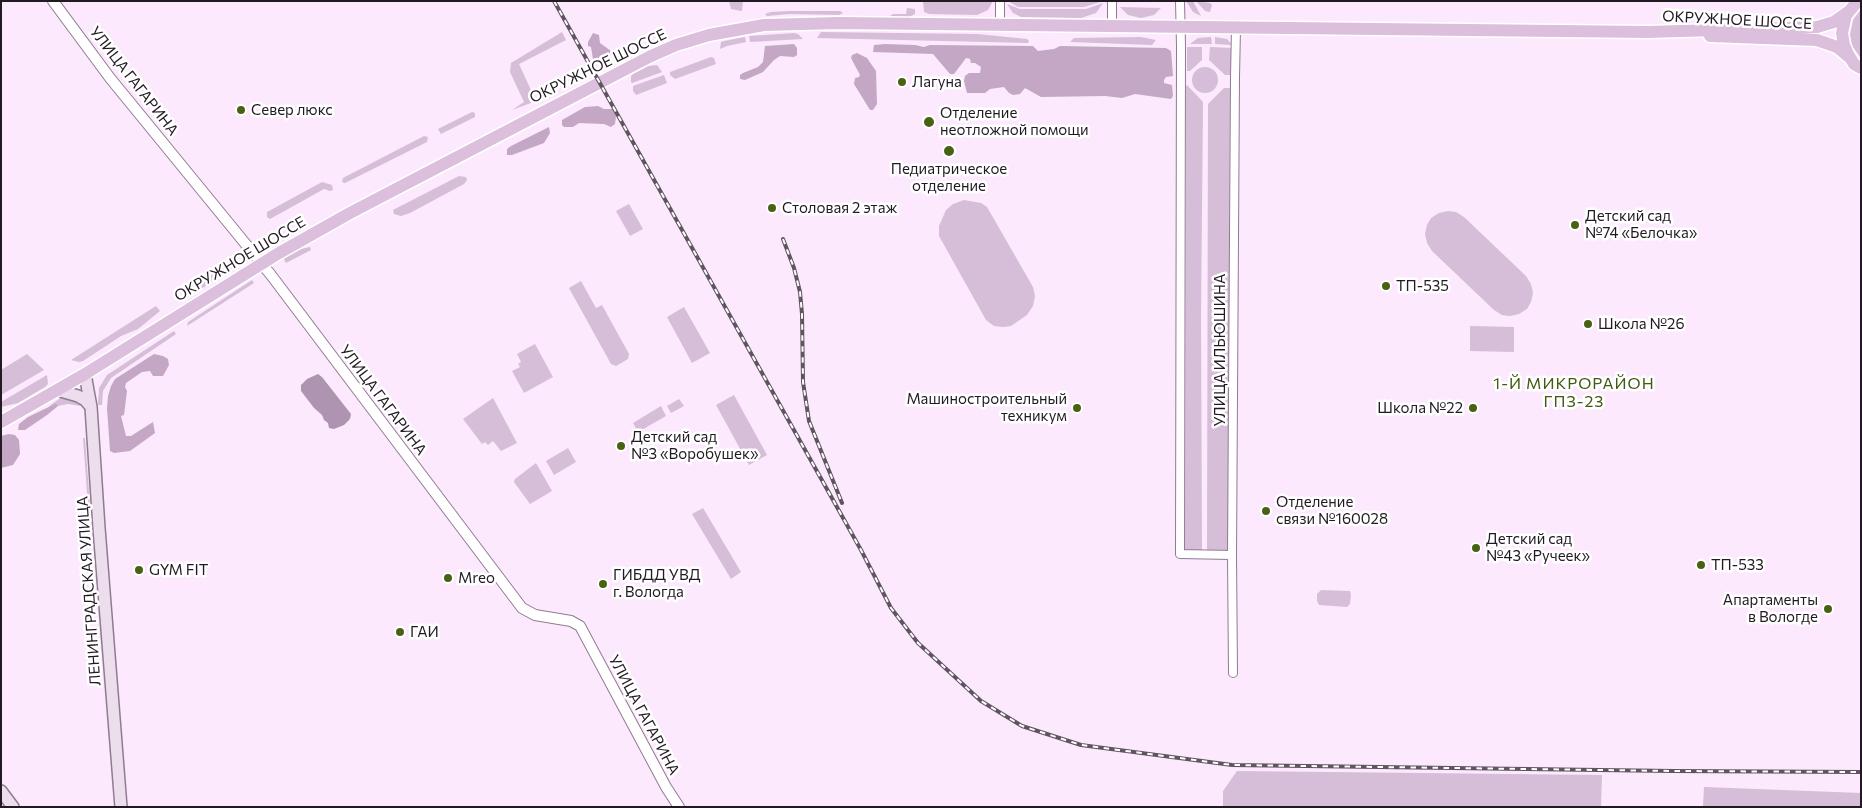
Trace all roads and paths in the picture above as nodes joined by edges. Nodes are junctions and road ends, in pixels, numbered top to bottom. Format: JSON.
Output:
{"nodes":[{"id":1,"x":53,"y":1,"type":"edge"},
{"id":2,"x":1000,"y":1,"type":"edge"},
{"id":3,"x":1112,"y":1,"type":"edge"},
{"id":4,"x":1180,"y":1,"type":"edge"},
{"id":5,"x":1855,"y":4,"type":"edge"},
{"id":6,"x":1000,"y":25,"type":"junction"},
{"id":7,"x":1112,"y":26,"type":"junction"},
{"id":8,"x":1181,"y":27,"type":"junction"},
{"id":9,"x":1236,"y":28,"type":"junction"},
{"id":10,"x":1648,"y":32,"type":"junction"},
{"id":11,"x":1856,"y":65,"type":"edge"},
{"id":12,"x":262,"y":263,"type":"junction"},
{"id":13,"x":85,"y":374,"type":"junction"},
{"id":14,"x":58,"y":390,"type":"junction"},
{"id":15,"x":91,"y":407,"type":"junction"},
{"id":16,"x":1,"y":422,"type":"edge"},
{"id":17,"x":1232,"y":555,"type":"junction"},
{"id":18,"x":1233,"y":673,"type":"dead end"},
{"id":19,"x":1,"y":791,"type":"edge"},
{"id":20,"x":13,"y":807,"type":"edge"},
{"id":21,"x":121,"y":807,"type":"edge"},
{"id":22,"x":679,"y":807,"type":"edge"}],
"edges":[{"from":1,"to":12,"type":"street","name":"УЛИЦА ГАГАРИНА"},
{"from":2,"to":6,"type":"street"},
{"from":3,"to":7,"type":"street"},
{"from":4,"to":8,"type":"street"},
{"from":5,"to":10,"type":"main road","name":"ОКРУЖНОЕ ШОССЕ"},
{"from":5,"to":11,"type":"main road"},
{"from":6,"to":7,"type":"main road","name":"ОКРУЖНОЕ ШОССЕ"},
{"from":6,"to":12,"type":"main road","name":"ОКРУЖНОЕ ШОССЕ"},
{"from":7,"to":8,"type":"main road","name":"ОКРУЖНОЕ ШОССЕ"},
{"from":8,"to":9,"type":"main road","name":"ОКРУЖНОЕ ШОССЕ"},
{"from":8,"to":17,"type":"street"},
{"from":9,"to":10,"type":"main road","name":"ОКРУЖНОЕ ШОССЕ"},
{"from":9,"to":17,"type":"street","name":"УЛИЦА ИЛЬЮШИНА"},
{"from":10,"to":11,"type":"main road","name":"ОКРУЖНОЕ ШОССЕ"},
{"from":12,"to":13,"type":"main road","name":"ОКРУЖНОЕ ШОССЕ"},
{"from":12,"to":22,"type":"street","name":"УЛИЦА ГАГАРИНА"},
{"from":13,"to":14,"type":"main road","name":"ОКРУЖНОЕ ШОССЕ"},
{"from":13,"to":15,"type":"main road","name":"ЛЕНИНГРАДСКАЯ УЛИЦА"},
{"from":14,"to":15,"type":"main road"},
{"from":14,"to":16,"type":"main road","name":"ОКРУЖНОЕ ШОССЕ"},
{"from":15,"to":21,"type":"main road","name":"ЛЕНИНГРАДСКАЯ УЛИЦА"},
{"from":17,"to":18,"type":"street","name":"УЛИЦА ИЛЬЮШИНА"},
{"from":19,"to":20,"type":"main road"}]}
